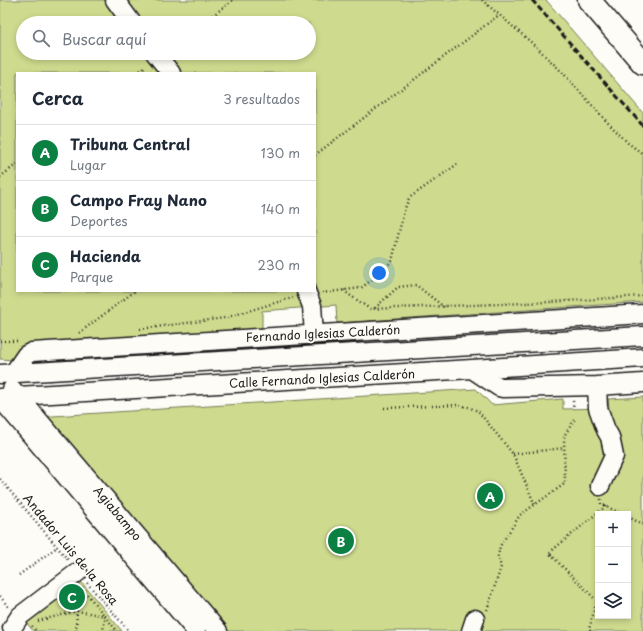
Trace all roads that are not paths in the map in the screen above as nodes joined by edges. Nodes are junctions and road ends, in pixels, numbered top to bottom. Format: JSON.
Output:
{"nodes":[{"id":1,"x":115,"y":0,"type":"edge"},
{"id":2,"x":589,"y":0,"type":"edge"},
{"id":3,"x":127,"y":16,"type":"edge"},
{"id":4,"x":161,"y":60,"type":"edge"},
{"id":5,"x":643,"y":63,"type":"edge"},
{"id":6,"x":170,"y":72,"type":"edge"},
{"id":7,"x":307,"y":293,"type":"edge"},
{"id":8,"x":643,"y":314,"type":"edge"},
{"id":9,"x":437,"y":327,"type":"junction"},
{"id":10,"x":314,"y":334,"type":"junction"},
{"id":11,"x":643,"y":336,"type":"edge"},
{"id":12,"x":140,"y":337,"type":"junction"},
{"id":13,"x":437,"y":349,"type":"junction"},
{"id":14,"x":643,"y":358,"type":"edge"},
{"id":15,"x":144,"y":365,"type":"junction"},
{"id":16,"x":472,"y":369,"type":"junction"},
{"id":17,"x":4,"y":374,"type":"edge"},
{"id":18,"x":643,"y":383,"type":"edge"},
{"id":19,"x":597,"y":386,"type":"junction"},
{"id":20,"x":18,"y":396,"type":"junction"},
{"id":21,"x":0,"y":398,"type":"edge"},
{"id":22,"x":600,"y":486,"type":"road end"},
{"id":23,"x":78,"y":582,"type":"road end"},
{"id":24,"x":10,"y":630,"type":"edge"},
{"id":25,"x":196,"y":631,"type":"edge"},
{"id":26,"x":218,"y":631,"type":"edge"}],
"edges":[{"from":1,"to":3,"type":"street"},
{"from":2,"to":5,"type":"main road"},
{"from":4,"to":6,"type":"street"},
{"from":7,"to":10,"type":"street"},
{"from":8,"to":9,"type":"street","name":"Fernando Iglesias Calderón"},
{"from":9,"to":10,"type":"street","name":"Fernando Iglesias Calderón"},
{"from":9,"to":13,"type":"street"},
{"from":10,"to":12,"type":"street","name":"Fernando Iglesias Calderón"},
{"from":11,"to":13,"type":"street","name":"Calle Fernando Iglesias Calderón"},
{"from":12,"to":15,"type":"street"},
{"from":12,"to":17,"type":"street","name":"Fernando Iglesias Calderón"},
{"from":13,"to":15,"type":"street","name":"Calle Fernando Iglesias Calderón"},
{"from":14,"to":16,"type":"street","name":"Calle Fernando Iglesias Calderón"},
{"from":15,"to":17,"type":"street","name":"Calle Fernando Iglesias Calderón"},
{"from":16,"to":19,"type":"street"},
{"from":16,"to":20,"type":"street","name":"Calle Fernando Iglesias Calderón"},
{"from":17,"to":20,"type":"street","name":"Agiabampo"},
{"from":18,"to":19,"type":"street"},
{"from":19,"to":22,"type":"street"},
{"from":20,"to":21,"type":"street","name":"Calle Fernando Iglesias Calderón"},
{"from":20,"to":26,"type":"street","name":"Agiabampo"},
{"from":21,"to":25,"type":"street","name":"Agiabampo"},
{"from":23,"to":24,"type":"street"}]}
